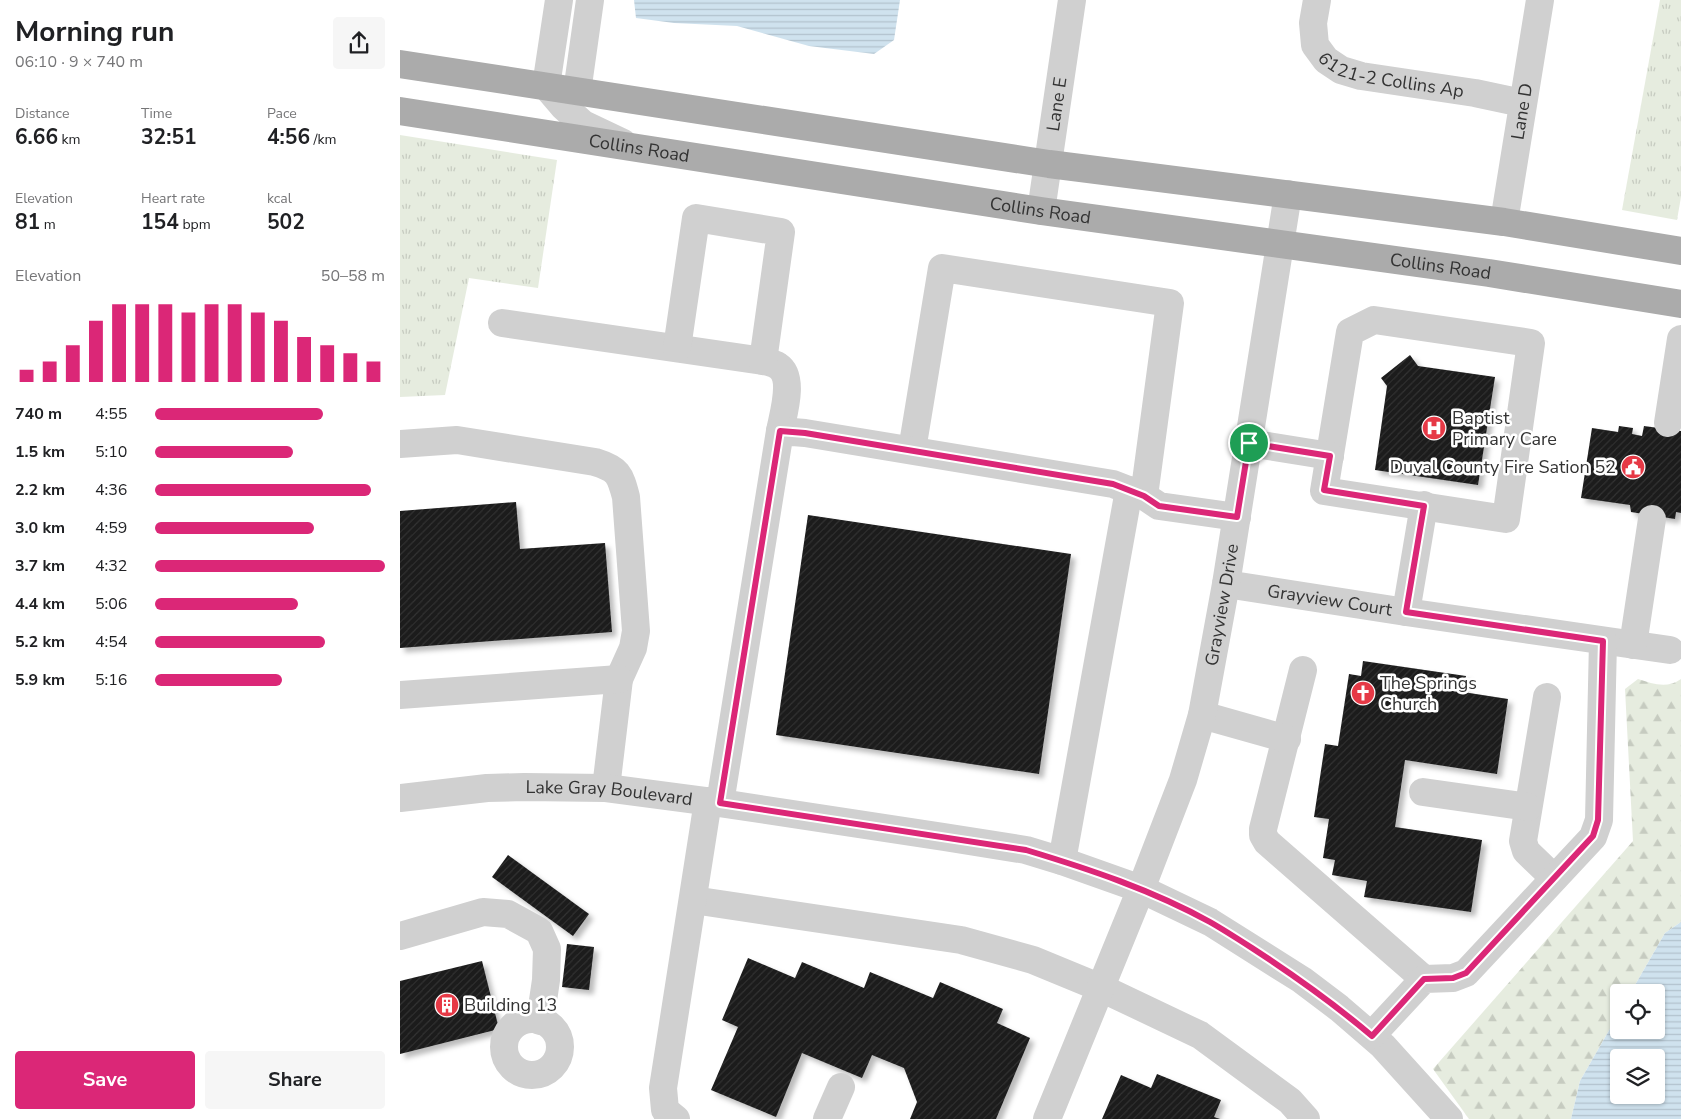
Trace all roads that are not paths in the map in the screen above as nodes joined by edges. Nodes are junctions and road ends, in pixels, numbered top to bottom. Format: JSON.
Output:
{"nodes":[{"id":1,"x":559,"y":0,"type":"edge"},
{"id":2,"x":590,"y":0,"type":"edge"},
{"id":3,"x":1072,"y":0,"type":"edge"},
{"id":4,"x":1317,"y":0,"type":"edge"},
{"id":5,"x":1540,"y":0,"type":"edge"},
{"id":6,"x":400,"y":64,"type":"edge"},
{"id":7,"x":546,"y":86,"type":"junction"},
{"id":8,"x":577,"y":92,"type":"junction"},
{"id":9,"x":1522,"y":103,"type":"junction"},
{"id":10,"x":400,"y":111,"type":"edge"},
{"id":11,"x":628,"y":146,"type":"junction"},
{"id":12,"x":1048,"y":164,"type":"junction"},
{"id":13,"x":1288,"y":194,"type":"junction"},
{"id":14,"x":1041,"y":210,"type":"junction"},
{"id":15,"x":1504,"y":222,"type":"junction"},
{"id":16,"x":1281,"y":243,"type":"junction"},
{"id":17,"x":1681,"y":251,"type":"edge"},
{"id":18,"x":1681,"y":304,"type":"edge"},
{"id":19,"x":502,"y":323,"type":"dead end"},
{"id":20,"x":1681,"y":339,"type":"edge"},
{"id":21,"x":677,"y":348,"type":"junction"},
{"id":22,"x":763,"y":361,"type":"junction"},
{"id":23,"x":1668,"y":423,"type":"dead end"},
{"id":24,"x":780,"y":431,"type":"junction"},
{"id":25,"x":1249,"y":443,"type":"junction"},
{"id":26,"x":400,"y":444,"type":"edge"},
{"id":27,"x":912,"y":450,"type":"junction"},
{"id":28,"x":1330,"y":456,"type":"junction"},
{"id":29,"x":1136,"y":493,"type":"junction"},
{"id":30,"x":1424,"y":506,"type":"junction"},
{"id":31,"x":1237,"y":517,"type":"junction"},
{"id":32,"x":1652,"y":519,"type":"dead end"},
{"id":33,"x":1226,"y":584,"type":"junction"},
{"id":34,"x":1406,"y":612,"type":"junction"},
{"id":35,"x":1603,"y":641,"type":"junction"},
{"id":36,"x":1633,"y":645,"type":"junction"},
{"id":37,"x":1670,"y":650,"type":"dead end"},
{"id":38,"x":1303,"y":670,"type":"dead end"},
{"id":39,"x":618,"y":679,"type":"junction"},
{"id":40,"x":400,"y":695,"type":"edge"},
{"id":41,"x":1547,"y":697,"type":"dead end"},
{"id":42,"x":1202,"y":715,"type":"junction"},
{"id":43,"x":1286,"y":739,"type":"junction"},
{"id":44,"x":606,"y":788,"type":"junction"},
{"id":45,"x":1422,"y":792,"type":"dead end"},
{"id":46,"x":400,"y":798,"type":"edge"},
{"id":47,"x":714,"y":802,"type":"junction"},
{"id":48,"x":1528,"y":807,"type":"junction"},
{"id":49,"x":1062,"y":861,"type":"junction"},
{"id":50,"x":1554,"y":878,"type":"junction"},
{"id":51,"x":1141,"y":889,"type":"junction"},
{"id":52,"x":692,"y":900,"type":"junction"},
{"id":53,"x":400,"y":936,"type":"edge"},
{"id":54,"x":1424,"y":979,"type":"junction"},
{"id":55,"x":1101,"y":988,"type":"junction"},
{"id":56,"x":540,"y":1021,"type":"dead end"},
{"id":57,"x":1372,"y":1036,"type":"junction"},
{"id":58,"x":841,"y":1087,"type":"dead end"},
{"id":59,"x":676,"y":1119,"type":"edge"},
{"id":60,"x":826,"y":1119,"type":"edge"},
{"id":61,"x":1047,"y":1119,"type":"edge"},
{"id":62,"x":1306,"y":1119,"type":"edge"},
{"id":63,"x":1449,"y":1119,"type":"edge"}],
"edges":[{"from":1,"to":7,"type":"street"},
{"from":2,"to":8,"type":"street"},
{"from":3,"to":12,"type":"street","name":"Lane E"},
{"from":4,"to":9,"type":"street","name":"6121-2 Collins Ap"},
{"from":5,"to":9,"type":"street","name":"Lane D"},
{"from":6,"to":7,"type":"main road"},
{"from":7,"to":8,"type":"main road"},
{"from":7,"to":11,"type":"street"},
{"from":8,"to":12,"type":"main road"},
{"from":9,"to":15,"type":"street","name":"Lane D"},
{"from":10,"to":11,"type":"main road","name":"Collins Road"},
{"from":11,"to":14,"type":"main road","name":"Collins Road"},
{"from":12,"to":13,"type":"main road"},
{"from":12,"to":14,"type":"street","name":"Lane E"},
{"from":13,"to":15,"type":"main road"},
{"from":13,"to":16,"type":"street","name":"Grayview Drive"},
{"from":14,"to":16,"type":"main road","name":"Collins Road"},
{"from":15,"to":17,"type":"main road"},
{"from":16,"to":18,"type":"main road","name":"Collins Road"},
{"from":16,"to":25,"type":"street","name":"Grayview Drive"},
{"from":19,"to":21,"type":"street"},
{"from":20,"to":23,"type":"street"},
{"from":21,"to":22,"type":"street"},
{"from":21,"to":22,"type":"street"},
{"from":22,"to":24,"type":"street"},
{"from":24,"to":27,"type":"street"},
{"from":24,"to":47,"type":"street"},
{"from":25,"to":28,"type":"street"},
{"from":25,"to":31,"type":"street","name":"Grayview Drive"},
{"from":26,"to":39,"type":"street"},
{"from":27,"to":29,"type":"street"},
{"from":27,"to":29,"type":"street"},
{"from":28,"to":30,"type":"street"},
{"from":28,"to":30,"type":"street"},
{"from":29,"to":31,"type":"street"},
{"from":29,"to":49,"type":"street"},
{"from":30,"to":34,"type":"street"},
{"from":31,"to":33,"type":"street","name":"Grayview Drive"},
{"from":32,"to":36,"type":"street"},
{"from":33,"to":34,"type":"street","name":"Grayview Court"},
{"from":33,"to":42,"type":"street","name":"Grayview Drive"},
{"from":34,"to":35,"type":"street","name":"Grayview Court"},
{"from":35,"to":36,"type":"street","name":"Grayview Court"},
{"from":35,"to":50,"type":"street"},
{"from":36,"to":37,"type":"street","name":"Grayview Court"},
{"from":38,"to":43,"type":"street"},
{"from":39,"to":40,"type":"street"},
{"from":39,"to":44,"type":"street"},
{"from":41,"to":48,"type":"street"},
{"from":42,"to":43,"type":"street"},
{"from":42,"to":51,"type":"street","name":"Grayview Drive"},
{"from":43,"to":54,"type":"street"},
{"from":44,"to":46,"type":"street","name":"Lake Gray Boulevard"},
{"from":44,"to":47,"type":"street","name":"Lake Gray Boulevard"},
{"from":45,"to":48,"type":"street"},
{"from":47,"to":49,"type":"street","name":"Lake Gray Boulevard"},
{"from":47,"to":52,"type":"street"},
{"from":48,"to":50,"type":"street"},
{"from":49,"to":51,"type":"street","name":"Lake Gray Boulevard"},
{"from":50,"to":54,"type":"street"},
{"from":51,"to":55,"type":"street","name":"Grayview Drive"},
{"from":51,"to":57,"type":"street","name":"Lake Gray Boulevard"},
{"from":52,"to":55,"type":"street"},
{"from":52,"to":59,"type":"street"},
{"from":53,"to":56,"type":"street"},
{"from":54,"to":57,"type":"street"},
{"from":55,"to":61,"type":"street","name":"Grayview Drive"},
{"from":55,"to":62,"type":"street"},
{"from":57,"to":63,"type":"street","name":"Lake Gray Boulevard"},
{"from":58,"to":60,"type":"street"}]}
